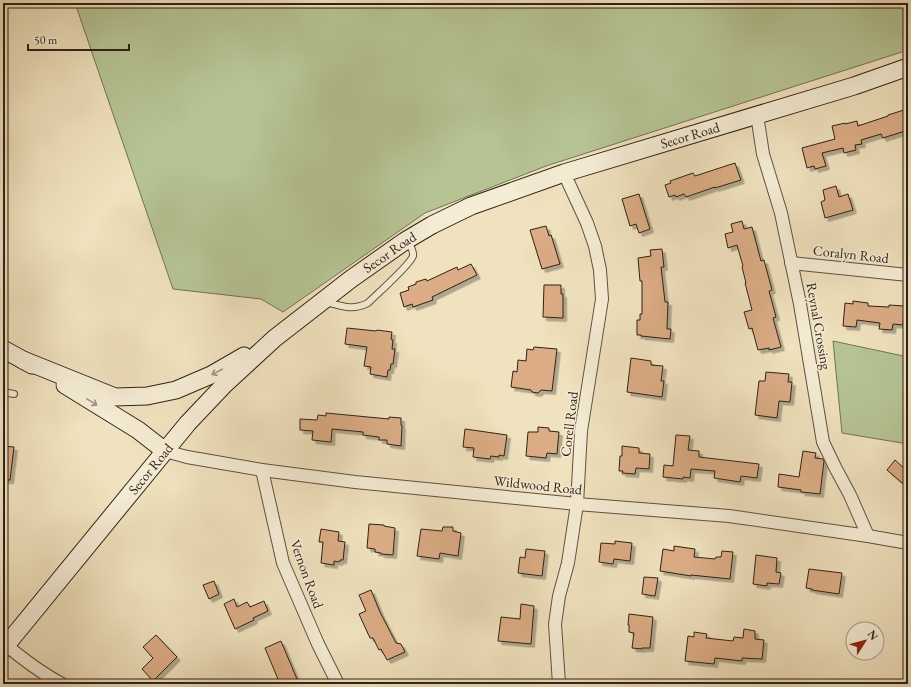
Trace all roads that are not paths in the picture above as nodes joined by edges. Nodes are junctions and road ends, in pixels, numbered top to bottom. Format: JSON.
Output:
{"nodes":[{"id":1,"x":908,"y":67,"type":"edge"},
{"id":2,"x":757,"y":116,"type":"junction"},
{"id":3,"x":564,"y":173,"type":"junction"},
{"id":4,"x":407,"y":240,"type":"junction"},
{"id":5,"x":791,"y":263,"type":"junction"},
{"id":6,"x":908,"y":276,"type":"edge"},
{"id":7,"x":322,"y":301,"type":"junction"},
{"id":8,"x":275,"y":338,"type":"junction"},
{"id":9,"x":3,"y":349,"type":"edge"},
{"id":10,"x":23,"y":360,"type":"junction"},
{"id":11,"x":3,"y":392,"type":"edge"},
{"id":12,"x":14,"y":394,"type":"dead end"},
{"id":13,"x":165,"y":451,"type":"junction"},
{"id":14,"x":262,"y":470,"type":"junction"},
{"id":15,"x":576,"y":504,"type":"junction"},
{"id":16,"x":868,"y":536,"type":"junction"},
{"id":17,"x":908,"y":543,"type":"edge"},
{"id":18,"x":4,"y":647,"type":"edge"},
{"id":19,"x":62,"y":684,"type":"edge"},
{"id":20,"x":338,"y":684,"type":"edge"},
{"id":21,"x":559,"y":684,"type":"edge"}],
"edges":[{"from":1,"to":2,"type":"main road","name":"Secor Road"},
{"from":2,"to":3,"type":"main road","name":"Secor Road"},
{"from":2,"to":5,"type":"street","name":"Reynal Crossing"},
{"from":3,"to":4,"type":"main road","name":"Secor Road"},
{"from":3,"to":15,"type":"street","name":"Corell Road"},
{"from":4,"to":7,"type":"main road","name":"Secor Road"},
{"from":4,"to":7,"type":"lane"},
{"from":5,"to":6,"type":"street","name":"Coralyn Road"},
{"from":5,"to":16,"type":"street","name":"Reynal Crossing"},
{"from":7,"to":8,"type":"main road","name":"Secor Road"},
{"from":8,"to":10,"type":"main road","one_way":true},
{"from":8,"to":13,"type":"main road","name":"Secor Road"},
{"from":9,"to":10,"type":"main road"},
{"from":10,"to":13,"type":"main road","one_way":true},
{"from":11,"to":12,"type":"lane"},
{"from":13,"to":14,"type":"street","name":"Wildwood Road"},
{"from":13,"to":18,"type":"main road","name":"Secor Road"},
{"from":14,"to":15,"type":"street","name":"Wildwood Road"},
{"from":14,"to":20,"type":"street","name":"Vernon Road"},
{"from":15,"to":16,"type":"street","name":"Wildwood Road"},
{"from":15,"to":21,"type":"street","name":"Corell Road"},
{"from":16,"to":17,"type":"street","name":"Wildwood Road"},
{"from":18,"to":19,"type":"street"}]}
